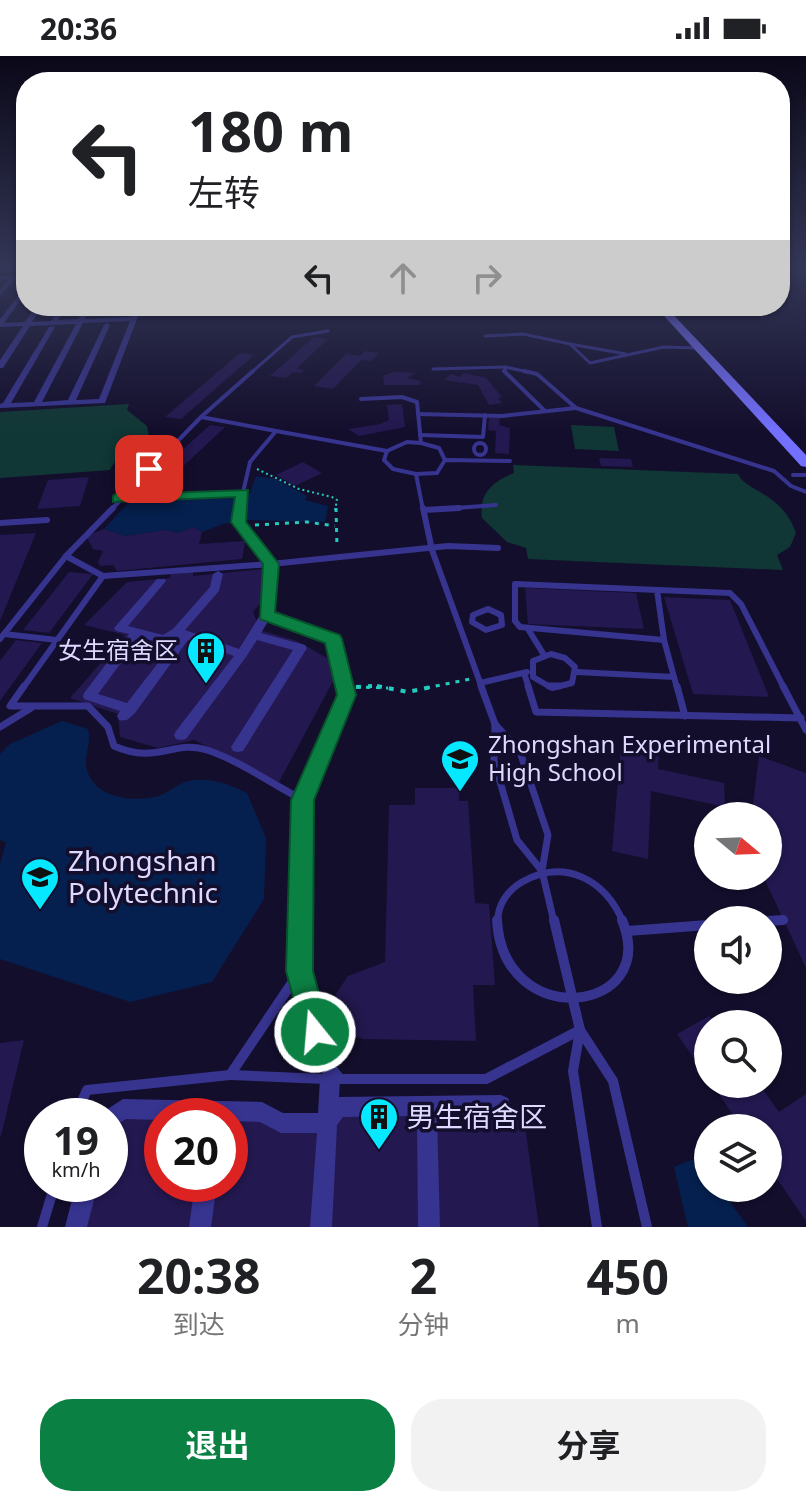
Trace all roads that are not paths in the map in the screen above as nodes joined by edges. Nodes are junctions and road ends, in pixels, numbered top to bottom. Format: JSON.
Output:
{"nodes":[{"id":1,"x":108,"y":322,"type":"edge"},
{"id":2,"x":132,"y":322,"type":"edge"},
{"id":3,"x":27,"y":323,"type":"edge"},
{"id":4,"x":99,"y":323,"type":"edge"},
{"id":5,"x":675,"y":323,"type":"edge"},
{"id":6,"x":684,"y":323,"type":"edge"},
{"id":7,"x":79,"y":324,"type":"junction"},
{"id":8,"x":52,"y":325,"type":"junction"},
{"id":9,"x":0,"y":326,"type":"edge"},
{"id":10,"x":25,"y":326,"type":"junction"},
{"id":11,"x":328,"y":331,"type":"dead end"},
{"id":12,"x":485,"y":336,"type":"dead end"},
{"id":13,"x":570,"y":344,"type":"junction"},
{"id":14,"x":699,"y":348,"type":"junction"},
{"id":15,"x":626,"y":354,"type":"junction"},
{"id":16,"x":0,"y":366,"type":"edge"},
{"id":17,"x":505,"y":367,"type":"junction"},
{"id":18,"x":433,"y":369,"type":"dead end"},
{"id":19,"x":361,"y":399,"type":"dead end"},
{"id":20,"x":72,"y":401,"type":"junction"},
{"id":21,"x":37,"y":403,"type":"junction"},
{"id":22,"x":2,"y":406,"type":"edge"},
{"id":23,"x":576,"y":408,"type":"junction"},
{"id":24,"x":545,"y":411,"type":"junction"},
{"id":25,"x":418,"y":414,"type":"junction"},
{"id":26,"x":485,"y":415,"type":"junction"},
{"id":27,"x":201,"y":417,"type":"junction"},
{"id":28,"x":276,"y":431,"type":"junction"},
{"id":29,"x":420,"y":435,"type":"junction"},
{"id":30,"x":483,"y":437,"type":"junction"},
{"id":31,"x":421,"y":443,"type":"junction"},
{"id":32,"x":482,"y":445,"type":"junction"},
{"id":33,"x":806,"y":450,"type":"edge"},
{"id":34,"x":387,"y":451,"type":"junction"},
{"id":35,"x":480,"y":453,"type":"junction"},
{"id":36,"x":445,"y":460,"type":"junction"},
{"id":37,"x":480,"y":460,"type":"junction"},
{"id":38,"x":510,"y":461,"type":"dead end"},
{"id":39,"x":806,"y":463,"type":"edge"},
{"id":40,"x":416,"y":474,"type":"junction"},
{"id":41,"x":793,"y":475,"type":"dead end"},
{"id":42,"x":806,"y":475,"type":"edge"},
{"id":43,"x":243,"y":490,"type":"junction"},
{"id":44,"x":806,"y":492,"type":"edge"},
{"id":45,"x":118,"y":499,"type":"junction"},
{"id":46,"x":496,"y":505,"type":"dead end"},
{"id":47,"x":424,"y":510,"type":"junction"},
{"id":48,"x":47,"y":520,"type":"dead end"},
{"id":49,"x":0,"y":523,"type":"edge"},
{"id":50,"x":498,"y":548,"type":"dead end"},
{"id":51,"x":432,"y":550,"type":"junction"},
{"id":52,"x":66,"y":556,"type":"junction"},
{"id":53,"x":271,"y":564,"type":"junction"},
{"id":54,"x":218,"y":574,"type":"dead end"},
{"id":55,"x":103,"y":576,"type":"junction"},
{"id":56,"x":161,"y":581,"type":"dead end"},
{"id":57,"x":657,"y":590,"type":"junction"},
{"id":58,"x":266,"y":615,"type":"junction"},
{"id":59,"x":503,"y":618,"type":"junction"},
{"id":60,"x":515,"y":621,"type":"junction"},
{"id":61,"x":528,"y":629,"type":"junction"},
{"id":62,"x":137,"y":632,"type":"junction"},
{"id":63,"x":181,"y":634,"type":"junction"},
{"id":64,"x":253,"y":635,"type":"junction"},
{"id":65,"x":2,"y":636,"type":"edge"},
{"id":66,"x":57,"y":640,"type":"junction"},
{"id":67,"x":664,"y":640,"type":"junction"},
{"id":68,"x":242,"y":654,"type":"junction"},
{"id":69,"x":544,"y":655,"type":"junction"},
{"id":70,"x":527,"y":672,"type":"junction"},
{"id":71,"x":577,"y":672,"type":"junction"},
{"id":72,"x":674,"y":677,"type":"junction"},
{"id":73,"x":479,"y":680,"type":"junction"},
{"id":74,"x":35,"y":705,"type":"junction"},
{"id":75,"x":685,"y":716,"type":"junction"},
{"id":76,"x":801,"y":718,"type":"junction"},
{"id":77,"x":495,"y":724,"type":"junction"},
{"id":78,"x":0,"y":727,"type":"edge"},
{"id":79,"x":806,"y":730,"type":"edge"},
{"id":80,"x":181,"y":735,"type":"dead end"},
{"id":81,"x":238,"y":747,"type":"dead end"},
{"id":82,"x":303,"y":800,"type":"junction"},
{"id":83,"x":542,"y":871,"type":"junction"},
{"id":84,"x":694,"y":926,"type":"edge"},
{"id":85,"x":627,"y":931,"type":"junction"},
{"id":86,"x":300,"y":971,"type":"junction"},
{"id":87,"x":573,"y":1000,"type":"junction"},
{"id":88,"x":580,"y":1030,"type":"junction"},
{"id":89,"x":230,"y":1075,"type":"junction"},
{"id":90,"x":335,"y":1079,"type":"junction"},
{"id":91,"x":83,"y":1098,"type":"edge"},
{"id":92,"x":501,"y":1105,"type":"dead end"},
{"id":93,"x":427,"y":1106,"type":"junction"},
{"id":94,"x":248,"y":1113,"type":"edge"},
{"id":95,"x":327,"y":1123,"type":"junction"},
{"id":96,"x":50,"y":1202,"type":"edge"},
{"id":97,"x":82,"y":1202,"type":"edge"},
{"id":98,"x":203,"y":1202,"type":"edge"},
{"id":99,"x":42,"y":1227,"type":"edge"},
{"id":100,"x":76,"y":1227,"type":"edge"},
{"id":101,"x":200,"y":1227,"type":"edge"},
{"id":102,"x":321,"y":1227,"type":"edge"},
{"id":103,"x":429,"y":1227,"type":"edge"},
{"id":104,"x":597,"y":1227,"type":"edge"},
{"id":105,"x":647,"y":1227,"type":"edge"}],
"edges":[{"from":1,"to":20,"type":"street"},
{"from":2,"to":20,"type":"street"},
{"from":3,"to":10,"type":"street"},
{"from":4,"to":7,"type":"street"},
{"from":5,"to":14,"type":"street"},
{"from":6,"to":33,"type":"street"},
{"from":7,"to":8,"type":"street"},
{"from":7,"to":21,"type":"street"},
{"from":8,"to":10,"type":"street"},
{"from":8,"to":22,"type":"street"},
{"from":9,"to":10,"type":"street"},
{"from":10,"to":16,"type":"street"},
{"from":11,"to":27,"type":"lane"},
{"from":12,"to":13,"type":"lane"},
{"from":13,"to":15,"type":"lane"},
{"from":13,"to":15,"type":"lane"},
{"from":14,"to":15,"type":"lane"},
{"from":14,"to":39,"type":"street"},
{"from":17,"to":18,"type":"lane"},
{"from":17,"to":23,"type":"lane"},
{"from":17,"to":24,"type":"lane"},
{"from":19,"to":25,"type":"lane"},
{"from":20,"to":21,"type":"street"},
{"from":21,"to":22,"type":"street"},
{"from":23,"to":24,"type":"lane"},
{"from":23,"to":44,"type":"lane"},
{"from":24,"to":26,"type":"lane"},
{"from":25,"to":26,"type":"lane"},
{"from":25,"to":29,"type":"lane"},
{"from":26,"to":30,"type":"lane"},
{"from":27,"to":28,"type":"lane"},
{"from":27,"to":45,"type":"lane"},
{"from":28,"to":34,"type":"lane"},
{"from":28,"to":43,"type":"lane"},
{"from":29,"to":30,"type":"lane"},
{"from":29,"to":31,"type":"lane"},
{"from":30,"to":32,"type":"lane"},
{"from":31,"to":34,"type":"lane"},
{"from":31,"to":36,"type":"lane"},
{"from":32,"to":35,"type":"lane"},
{"from":32,"to":35,"type":"lane"},
{"from":34,"to":40,"type":"lane"},
{"from":35,"to":37,"type":"lane"},
{"from":36,"to":37,"type":"lane"},
{"from":36,"to":40,"type":"lane"},
{"from":37,"to":38,"type":"lane"},
{"from":40,"to":47,"type":"lane"},
{"from":41,"to":42,"type":"lane"},
{"from":43,"to":45,"type":"lane"},
{"from":43,"to":53,"type":"lane"},
{"from":45,"to":52,"type":"lane"},
{"from":46,"to":47,"type":"lane"},
{"from":47,"to":51,"type":"lane"},
{"from":48,"to":49,"type":"lane"},
{"from":50,"to":51,"type":"lane"},
{"from":51,"to":53,"type":"lane"},
{"from":51,"to":73,"type":"lane"},
{"from":52,"to":55,"type":"lane"},
{"from":52,"to":65,"type":"lane"},
{"from":53,"to":55,"type":"lane"},
{"from":53,"to":58,"type":"lane"},
{"from":54,"to":63,"type":"street"},
{"from":55,"to":66,"type":"lane"},
{"from":56,"to":62,"type":"street"},
{"from":57,"to":60,"type":"lane"},
{"from":57,"to":67,"type":"lane"},
{"from":57,"to":76,"type":"lane"},
{"from":58,"to":64,"type":"street"},
{"from":58,"to":82,"type":"lane"},
{"from":59,"to":59,"type":"lane"},
{"from":59,"to":60,"type":"lane"},
{"from":60,"to":61,"type":"lane"},
{"from":61,"to":67,"type":"lane"},
{"from":61,"to":69,"type":"lane"},
{"from":62,"to":63,"type":"street"},
{"from":62,"to":63,"type":"street"},
{"from":63,"to":68,"type":"street"},
{"from":64,"to":68,"type":"street"},
{"from":64,"to":81,"type":"street"},
{"from":65,"to":66,"type":"lane"},
{"from":66,"to":74,"type":"lane"},
{"from":67,"to":72,"type":"lane"},
{"from":68,"to":80,"type":"street"},
{"from":69,"to":70,"type":"lane"},
{"from":69,"to":71,"type":"lane"},
{"from":70,"to":71,"type":"lane"},
{"from":70,"to":73,"type":"lane"},
{"from":70,"to":75,"type":"lane"},
{"from":71,"to":72,"type":"lane"},
{"from":72,"to":75,"type":"lane"},
{"from":73,"to":77,"type":"lane"},
{"from":74,"to":78,"type":"lane"},
{"from":74,"to":82,"type":"lane"},
{"from":75,"to":76,"type":"lane"},
{"from":76,"to":79,"type":"lane"},
{"from":77,"to":83,"type":"lane"},
{"from":77,"to":83,"type":"lane"},
{"from":82,"to":86,"type":"lane"},
{"from":83,"to":85,"type":"lane"},
{"from":83,"to":87,"type":"lane"},
{"from":83,"to":87,"type":"lane"},
{"from":84,"to":85,"type":"lane"},
{"from":85,"to":87,"type":"lane"},
{"from":86,"to":89,"type":"lane"},
{"from":86,"to":90,"type":"lane"},
{"from":87,"to":88,"type":"lane"},
{"from":88,"to":90,"type":"lane"},
{"from":88,"to":104,"type":"lane"},
{"from":88,"to":105,"type":"lane"},
{"from":89,"to":90,"type":"lane"},
{"from":89,"to":91,"type":"lane"},
{"from":90,"to":95,"type":"street"},
{"from":92,"to":93,"type":"street"},
{"from":93,"to":95,"type":"street"},
{"from":93,"to":103,"type":"street"},
{"from":94,"to":95,"type":"street"},
{"from":95,"to":102,"type":"street"},
{"from":96,"to":99,"type":"lane"},
{"from":97,"to":100,"type":"street"},
{"from":98,"to":101,"type":"street"}]}
